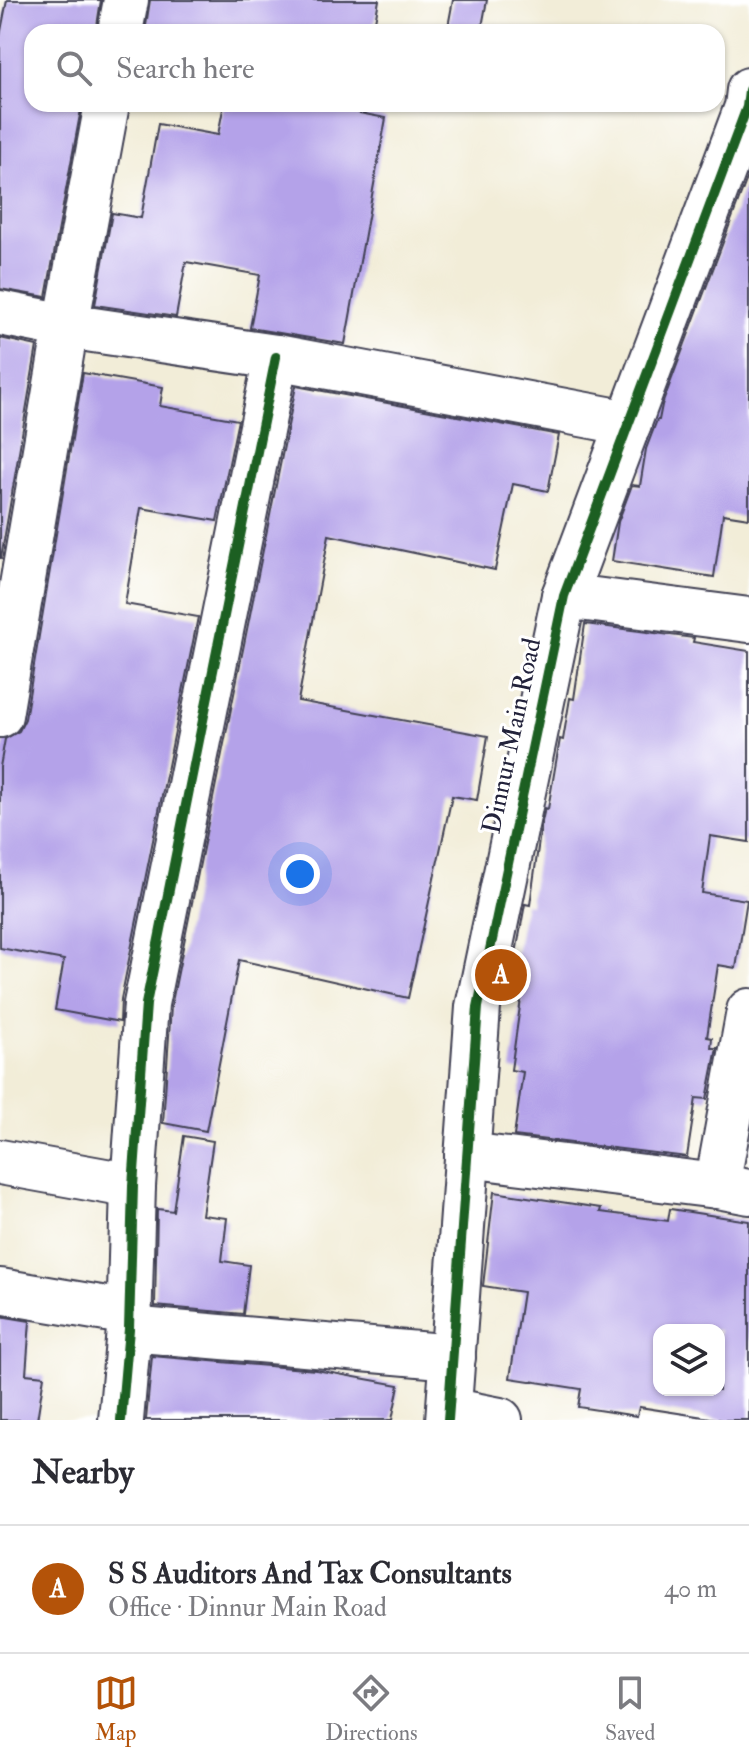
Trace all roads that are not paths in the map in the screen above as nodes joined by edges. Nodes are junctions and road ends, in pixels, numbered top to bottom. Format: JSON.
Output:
{"nodes":[{"id":1,"x":126,"y":0,"type":"edge"},
{"id":2,"x":122,"y":24,"type":"edge"},
{"id":3,"x":749,"y":90,"type":"edge"},
{"id":4,"x":106,"y":112,"type":"edge"},
{"id":5,"x":0,"y":313,"type":"edge"},
{"id":6,"x":66,"y":326,"type":"junction"},
{"id":7,"x":276,"y":357,"type":"junction"},
{"id":8,"x":629,"y":423,"type":"junction"},
{"id":9,"x":564,"y":596,"type":"junction"},
{"id":10,"x":749,"y":620,"type":"edge"},
{"id":11,"x":0,"y":715,"type":"edge"},
{"id":12,"x":749,"y":1011,"type":"edge"},
{"id":13,"x":467,"y":1155,"type":"junction"},
{"id":14,"x":0,"y":1162,"type":"edge"},
{"id":15,"x":133,"y":1186,"type":"junction"},
{"id":16,"x":733,"y":1189,"type":"edge"},
{"id":17,"x":0,"y":1291,"type":"edge"},
{"id":18,"x":130,"y":1321,"type":"junction"},
{"id":19,"x":453,"y":1357,"type":"junction"},
{"id":20,"x":448,"y":1415,"type":"edge"},
{"id":21,"x":121,"y":1420,"type":"edge"},
{"id":22,"x":500,"y":1420,"type":"edge"}],
"edges":[{"from":1,"to":2,"type":"street"},
{"from":3,"to":8,"type":"street","name":"Dinnur Main Road"},
{"from":4,"to":6,"type":"street"},
{"from":5,"to":6,"type":"street"},
{"from":6,"to":7,"type":"street"},
{"from":6,"to":11,"type":"street"},
{"from":7,"to":8,"type":"street"},
{"from":7,"to":15,"type":"street"},
{"from":8,"to":9,"type":"street","name":"Dinnur Main Road"},
{"from":9,"to":10,"type":"street"},
{"from":9,"to":13,"type":"street","name":"Dinnur Main Road"},
{"from":12,"to":16,"type":"street"},
{"from":13,"to":16,"type":"street"},
{"from":13,"to":19,"type":"street","name":"Dinnur Main Road"},
{"from":14,"to":15,"type":"street"},
{"from":15,"to":18,"type":"street"},
{"from":17,"to":18,"type":"street"},
{"from":18,"to":19,"type":"street"},
{"from":18,"to":21,"type":"street"},
{"from":19,"to":20,"type":"street","name":"Dinnur Main Road"},
{"from":20,"to":22,"type":"street"}]}
